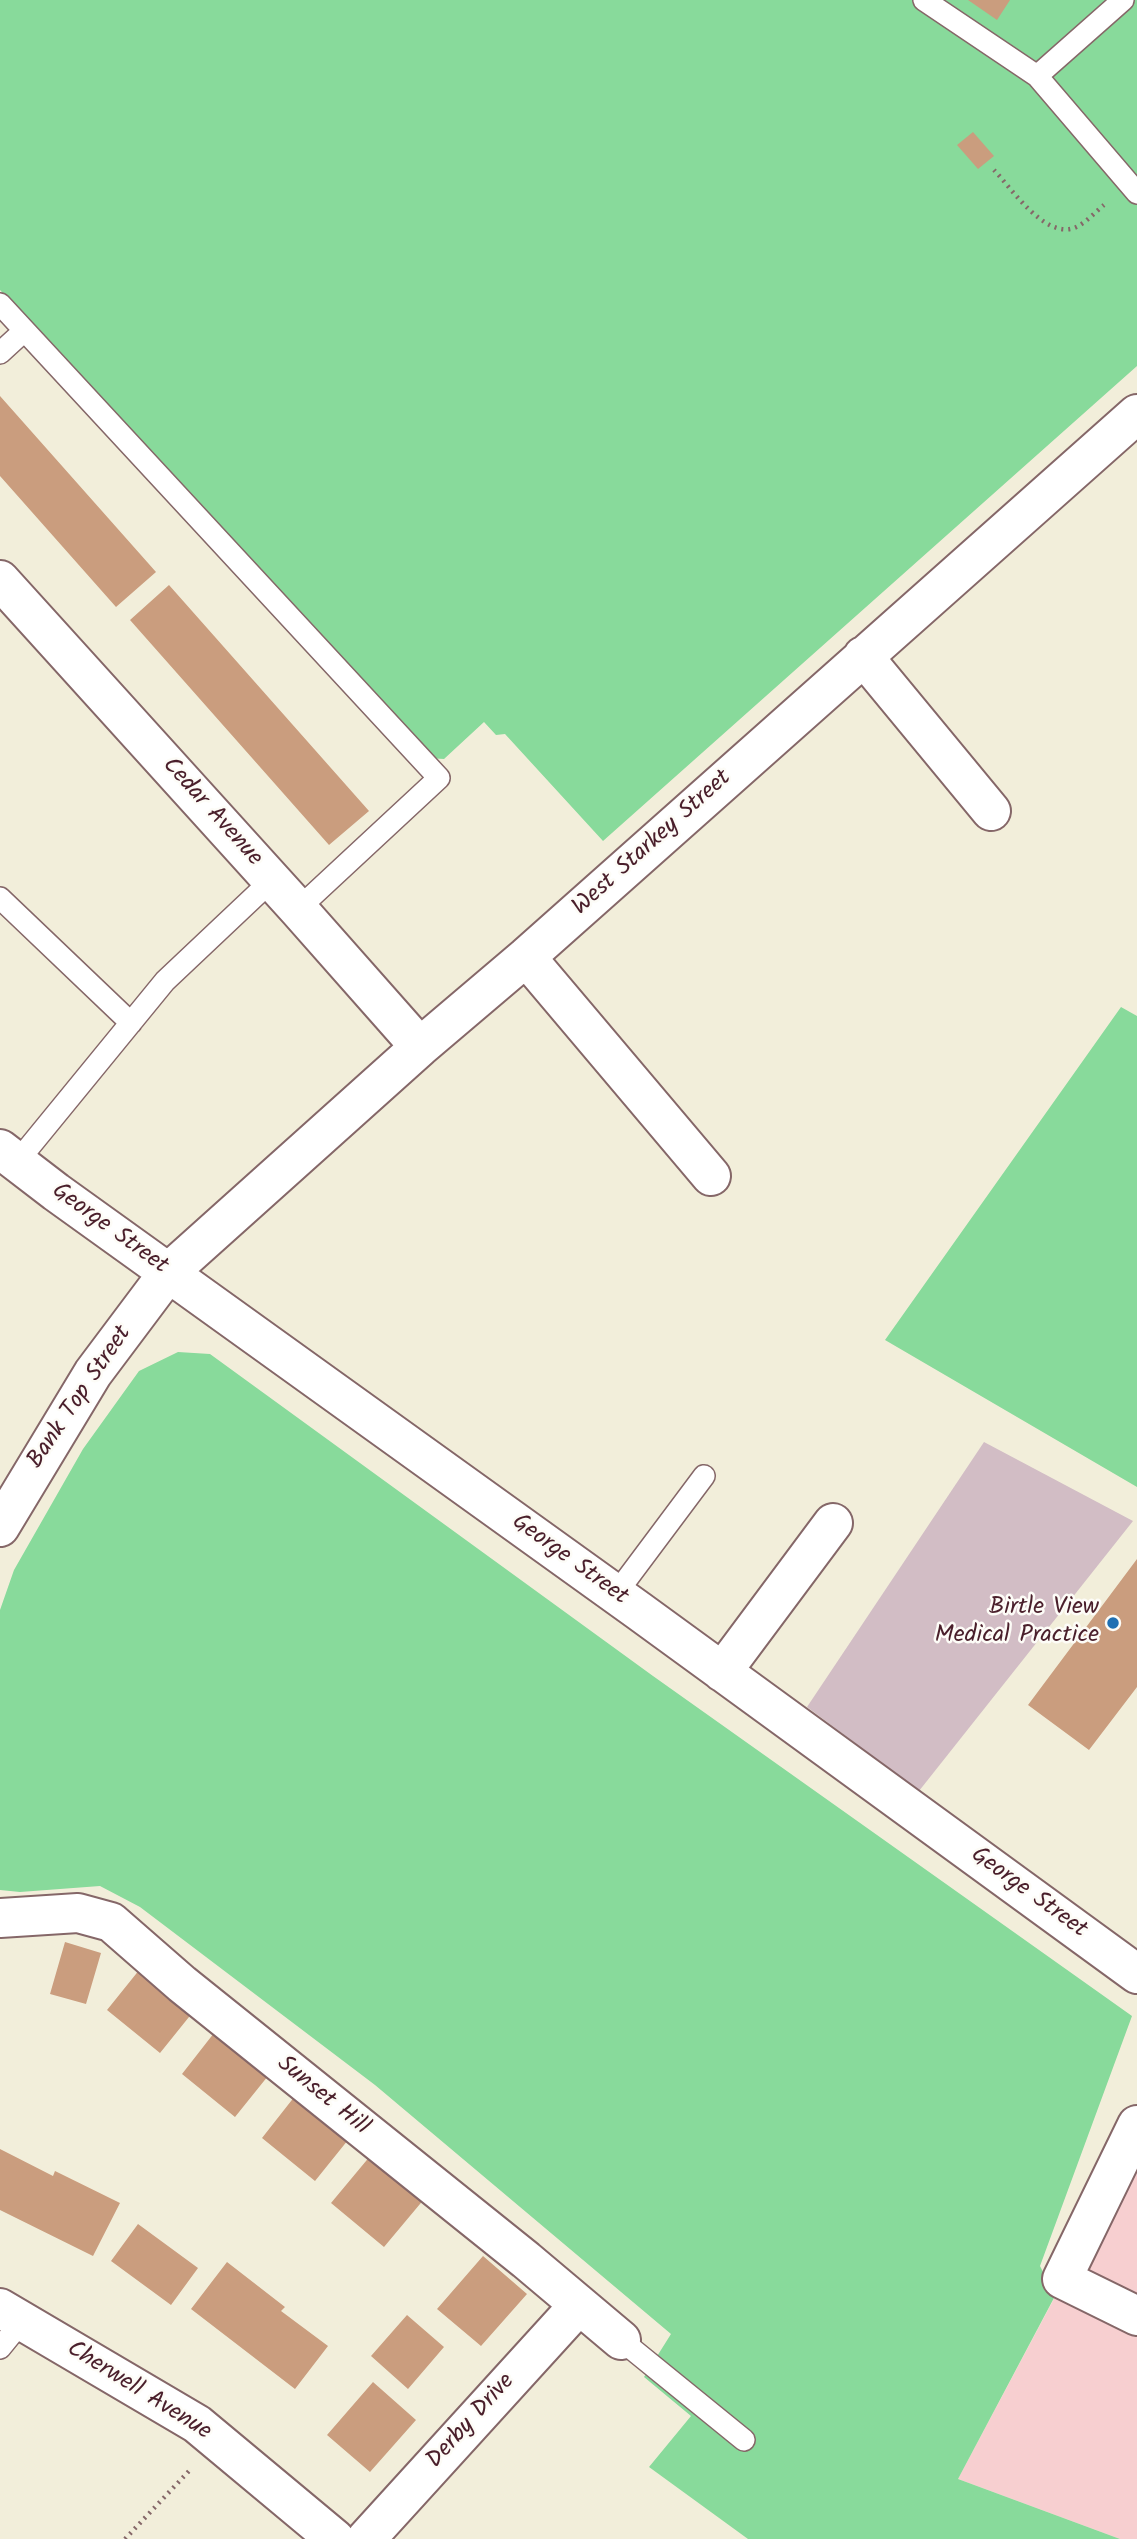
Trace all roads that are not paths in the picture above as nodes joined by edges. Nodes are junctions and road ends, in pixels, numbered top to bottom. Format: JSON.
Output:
{"nodes":[{"id":1,"x":925,"y":0,"type":"edge"},
{"id":2,"x":1123,"y":0,"type":"edge"},
{"id":3,"x":1037,"y":76,"type":"junction"},
{"id":4,"x":1133,"y":188,"type":"edge"},
{"id":5,"x":0,"y":304,"type":"edge"},
{"id":6,"x":24,"y":331,"type":"junction"},
{"id":7,"x":0,"y":353,"type":"edge"},
{"id":8,"x":1137,"y":414,"type":"edge"},
{"id":9,"x":0,"y":580,"type":"edge"},
{"id":10,"x":863,"y":656,"type":"junction"},
{"id":11,"x":991,"y":811,"type":"dead end"},
{"id":12,"x":272,"y":880,"type":"junction"},
{"id":13,"x":0,"y":898,"type":"edge"},
{"id":14,"x":298,"y":909,"type":"junction"},
{"id":15,"x":526,"y":957,"type":"junction"},
{"id":16,"x":131,"y":1023,"type":"junction"},
{"id":17,"x":420,"y":1047,"type":"junction"},
{"id":18,"x":9,"y":1155,"type":"edge"},
{"id":19,"x":712,"y":1176,"type":"dead end"},
{"id":20,"x":169,"y":1273,"type":"junction"},
{"id":21,"x":704,"y":1476,"type":"dead end"},
{"id":22,"x":3,"y":1513,"type":"edge"},
{"id":23,"x":833,"y":1524,"type":"dead end"},
{"id":24,"x":615,"y":1595,"type":"junction"},
{"id":25,"x":722,"y":1672,"type":"junction"},
{"id":26,"x":0,"y":1918,"type":"edge"},
{"id":27,"x":1137,"y":1974,"type":"edge"},
{"id":28,"x":1137,"y":2125,"type":"edge"},
{"id":29,"x":579,"y":2305,"type":"junction"},
{"id":30,"x":1137,"y":2316,"type":"edge"},
{"id":31,"x":7,"y":2325,"type":"edge"},
{"id":32,"x":621,"y":2340,"type":"joint"},
{"id":33,"x":744,"y":2440,"type":"dead end"},
{"id":34,"x":335,"y":2539,"type":"edge"},
{"id":35,"x":366,"y":2539,"type":"edge"}],
"edges":[{"from":1,"to":3,"type":"lane"},
{"from":2,"to":3,"type":"lane"},
{"from":3,"to":4,"type":"lane"},
{"from":5,"to":6,"type":"lane"},
{"from":6,"to":7,"type":"lane"},
{"from":6,"to":14,"type":"lane"},
{"from":8,"to":10,"type":"street","name":"West Starkey Street"},
{"from":9,"to":12,"type":"street","name":"Cedar Avenue"},
{"from":10,"to":11,"type":"street"},
{"from":10,"to":15,"type":"street","name":"West Starkey Street"},
{"from":12,"to":14,"type":"street","name":"Cedar Avenue"},
{"from":12,"to":16,"type":"lane"},
{"from":13,"to":16,"type":"lane"},
{"from":14,"to":17,"type":"street","name":"Cedar Avenue"},
{"from":15,"to":17,"type":"street","name":"West Starkey Street"},
{"from":15,"to":19,"type":"street"},
{"from":16,"to":18,"type":"lane"},
{"from":17,"to":20,"type":"street","name":"West Starkey Street"},
{"from":18,"to":20,"type":"street","name":"George Street"},
{"from":20,"to":22,"type":"street","name":"Bank Top Street"},
{"from":20,"to":24,"type":"street","name":"George Street"},
{"from":21,"to":24,"type":"lane"},
{"from":23,"to":25,"type":"street"},
{"from":24,"to":25,"type":"street","name":"George Street"},
{"from":25,"to":27,"type":"street","name":"George Street"},
{"from":26,"to":29,"type":"street","name":"Sunset Hill"},
{"from":28,"to":30,"type":"street"},
{"from":29,"to":32,"type":"street","name":"Sunset Hill"},
{"from":29,"to":35,"type":"street","name":"Derby Drive"},
{"from":31,"to":34,"type":"street","name":"Cherwell Avenue"},
{"from":32,"to":33,"type":"lane"}]}
